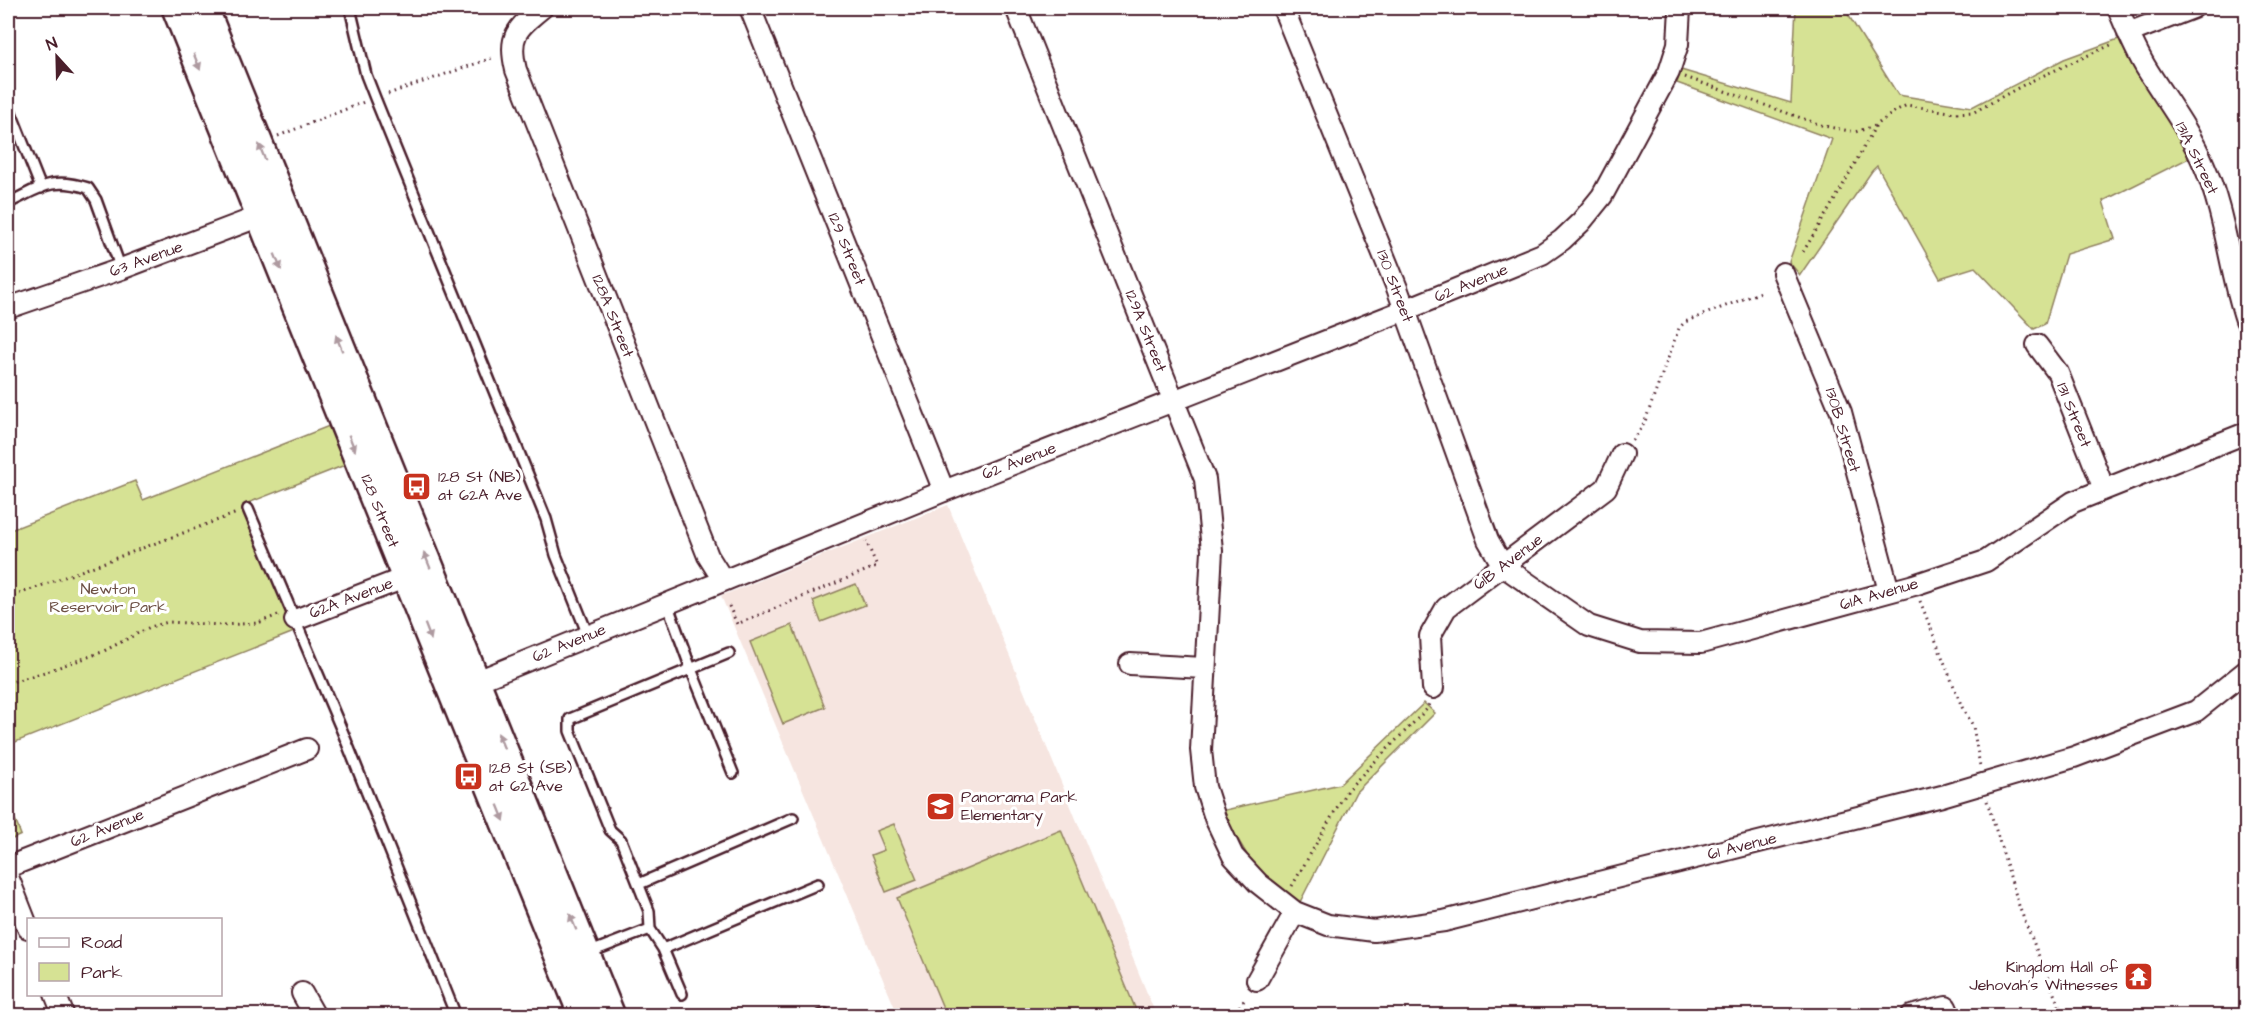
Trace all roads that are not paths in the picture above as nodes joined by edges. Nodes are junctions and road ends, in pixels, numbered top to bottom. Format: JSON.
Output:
{"nodes":[{"id":1,"x":176,"y":8,"type":"edge"},
{"id":2,"x":204,"y":8,"type":"edge"},
{"id":3,"x":350,"y":8,"type":"edge"},
{"id":4,"x":542,"y":8,"type":"edge"},
{"id":5,"x":750,"y":8,"type":"edge"},
{"id":6,"x":1016,"y":8,"type":"edge"},
{"id":7,"x":1283,"y":8,"type":"edge"},
{"id":8,"x":1680,"y":8,"type":"edge"},
{"id":9,"x":2118,"y":8,"type":"edge"},
{"id":10,"x":2193,"y":8,"type":"edge"},
{"id":11,"x":2125,"y":37,"type":"junction"},
{"id":12,"x":8,"y":105,"type":"edge"},
{"id":13,"x":41,"y":188,"type":"junction"},
{"id":14,"x":8,"y":203,"type":"edge"},
{"id":15,"x":272,"y":211,"type":"junction"},
{"id":16,"x":121,"y":269,"type":"junction"},
{"id":17,"x":1783,"y":273,"type":"dead end"},
{"id":18,"x":8,"y":308,"type":"edge"},
{"id":19,"x":1405,"y":310,"type":"junction"},
{"id":20,"x":2247,"y":320,"type":"edge"},
{"id":21,"x":2037,"y":345,"type":"dead end"},
{"id":22,"x":1175,"y":400,"type":"junction"},
{"id":23,"x":2247,"y":433,"type":"edge"},
{"id":24,"x":1622,"y":454,"type":"road end"},
{"id":25,"x":2104,"y":489,"type":"junction"},
{"id":26,"x":944,"y":491,"type":"junction"},
{"id":27,"x":248,"y":509,"type":"road end"},
{"id":28,"x":1503,"y":566,"type":"junction"},
{"id":29,"x":407,"y":577,"type":"junction"},
{"id":30,"x":723,"y":580,"type":"junction"},
{"id":31,"x":1889,"y":591,"type":"junction"},
{"id":32,"x":667,"y":603,"type":"junction"},
{"id":33,"x":293,"y":615,"type":"junction"},
{"id":34,"x":588,"y":635,"type":"junction"},
{"id":35,"x":729,"y":653,"type":"dead end"},
{"id":36,"x":1130,"y":664,"type":"dead end"},
{"id":37,"x":1204,"y":668,"type":"junction"},
{"id":38,"x":691,"y":669,"type":"junction"},
{"id":39,"x":2247,"y":671,"type":"edge"},
{"id":40,"x":477,"y":681,"type":"junction"},
{"id":41,"x":1433,"y":688,"type":"road end"},
{"id":42,"x":451,"y":691,"type":"junction"},
{"id":43,"x":307,"y":749,"type":"dead end"},
{"id":44,"x":733,"y":773,"type":"dead end"},
{"id":45,"x":794,"y":818,"type":"dead end"},
{"id":46,"x":8,"y":867,"type":"edge"},
{"id":47,"x":8,"y":877,"type":"edge"},
{"id":48,"x":639,"y":884,"type":"junction"},
{"id":49,"x":818,"y":884,"type":"dead end"},
{"id":50,"x":1291,"y":903,"type":"junction"},
{"id":51,"x":27,"y":925,"type":"edge"},
{"id":52,"x":650,"y":930,"type":"junction"},
{"id":53,"x":663,"y":949,"type":"junction"},
{"id":54,"x":586,"y":954,"type":"junction"},
{"id":55,"x":1257,"y":980,"type":"dead end"},
{"id":56,"x":302,"y":993,"type":"dead end"},
{"id":57,"x":682,"y":994,"type":"dead end"},
{"id":58,"x":56,"y":996,"type":"edge"},
{"id":59,"x":1948,"y":1011,"type":"edge"},
{"id":60,"x":64,"y":1016,"type":"edge"},
{"id":61,"x":315,"y":1016,"type":"edge"},
{"id":62,"x":456,"y":1016,"type":"edge"},
{"id":63,"x":583,"y":1016,"type":"edge"},
{"id":64,"x":611,"y":1016,"type":"edge"},
{"id":65,"x":820,"y":1016,"type":"edge"},
{"id":66,"x":825,"y":1016,"type":"edge"},
{"id":67,"x":1911,"y":1016,"type":"edge"}],
"edges":[{"from":1,"to":15,"type":"main road","name":"128 Street","one_way":true},
{"from":15,"to":2,"type":"main road","name":"128 Street","one_way":true},
{"from":3,"to":34,"type":"lane"},
{"from":4,"to":30,"type":"street","name":"128A Street"},
{"from":5,"to":26,"type":"street","name":"129 Street"},
{"from":6,"to":22,"type":"street","name":"129A Street"},
{"from":7,"to":19,"type":"street","name":"130 Street"},
{"from":8,"to":19,"type":"street","name":"62 Avenue"},
{"from":9,"to":11,"type":"street","name":"131A Street"},
{"from":10,"to":11,"type":"street"},
{"from":11,"to":20,"type":"street","name":"131A Street"},
{"from":12,"to":13,"type":"lane"},
{"from":13,"to":14,"type":"lane"},
{"from":13,"to":16,"type":"lane"},
{"from":15,"to":16,"type":"street","name":"63 Avenue"},
{"from":15,"to":29,"type":"main road","name":"128 Street","one_way":true},
{"from":40,"to":15,"type":"main road","name":"128 Street","one_way":true},
{"from":16,"to":18,"type":"street","name":"63 Avenue"},
{"from":17,"to":31,"type":"street","name":"130B Street"},
{"from":19,"to":22,"type":"street","name":"62 Avenue"},
{"from":19,"to":28,"type":"street","name":"130 Street"},
{"from":21,"to":25,"type":"street","name":"131 Street"},
{"from":22,"to":26,"type":"street","name":"62 Avenue"},
{"from":22,"to":37,"type":"street","name":"129A Street"},
{"from":23,"to":25,"type":"street","name":"61A Avenue"},
{"from":24,"to":28,"type":"street","name":"61B Avenue"},
{"from":25,"to":31,"type":"street","name":"61A Avenue"},
{"from":26,"to":30,"type":"street","name":"62 Avenue"},
{"from":27,"to":33,"type":"lane"},
{"from":28,"to":31,"type":"street","name":"61A Avenue"},
{"from":28,"to":41,"type":"street","name":"61B Avenue"},
{"from":29,"to":33,"type":"street","name":"62A Avenue"},
{"from":29,"to":42,"type":"main road","name":"128 Street","one_way":true},
{"from":30,"to":32,"type":"street","name":"62 Avenue"},
{"from":32,"to":34,"type":"street","name":"62 Avenue"},
{"from":32,"to":38,"type":"lane"},
{"from":33,"to":62,"type":"lane"},
{"from":34,"to":40,"type":"street","name":"62 Avenue"},
{"from":35,"to":38,"type":"lane"},
{"from":36,"to":37,"type":"street"},
{"from":37,"to":50,"type":"street","name":"129A Street"},
{"from":38,"to":44,"type":"lane"},
{"from":38,"to":48,"type":"lane"},
{"from":39,"to":50,"type":"street","name":"61 Avenue"},
{"from":40,"to":42,"type":"street","name":"62 Avenue"},
{"from":54,"to":40,"type":"main road","name":"128 Street","one_way":true},
{"from":42,"to":63,"type":"main road","name":"128 Street","one_way":true},
{"from":43,"to":46,"type":"street","name":"62 Avenue"},
{"from":45,"to":48,"type":"lane"},
{"from":47,"to":51,"type":"street"},
{"from":48,"to":52,"type":"lane"},
{"from":49,"to":53,"type":"lane"},
{"from":50,"to":55,"type":"street"},
{"from":52,"to":53,"type":"lane"},
{"from":52,"to":54,"type":"lane"},
{"from":53,"to":57,"type":"lane"},
{"from":54,"to":64,"type":"main road","name":"128 Street"},
{"from":56,"to":61,"type":"street"},
{"from":58,"to":60,"type":"street"},
{"from":59,"to":67,"type":"street"},
{"from":65,"to":66,"type":"lane"}]}
